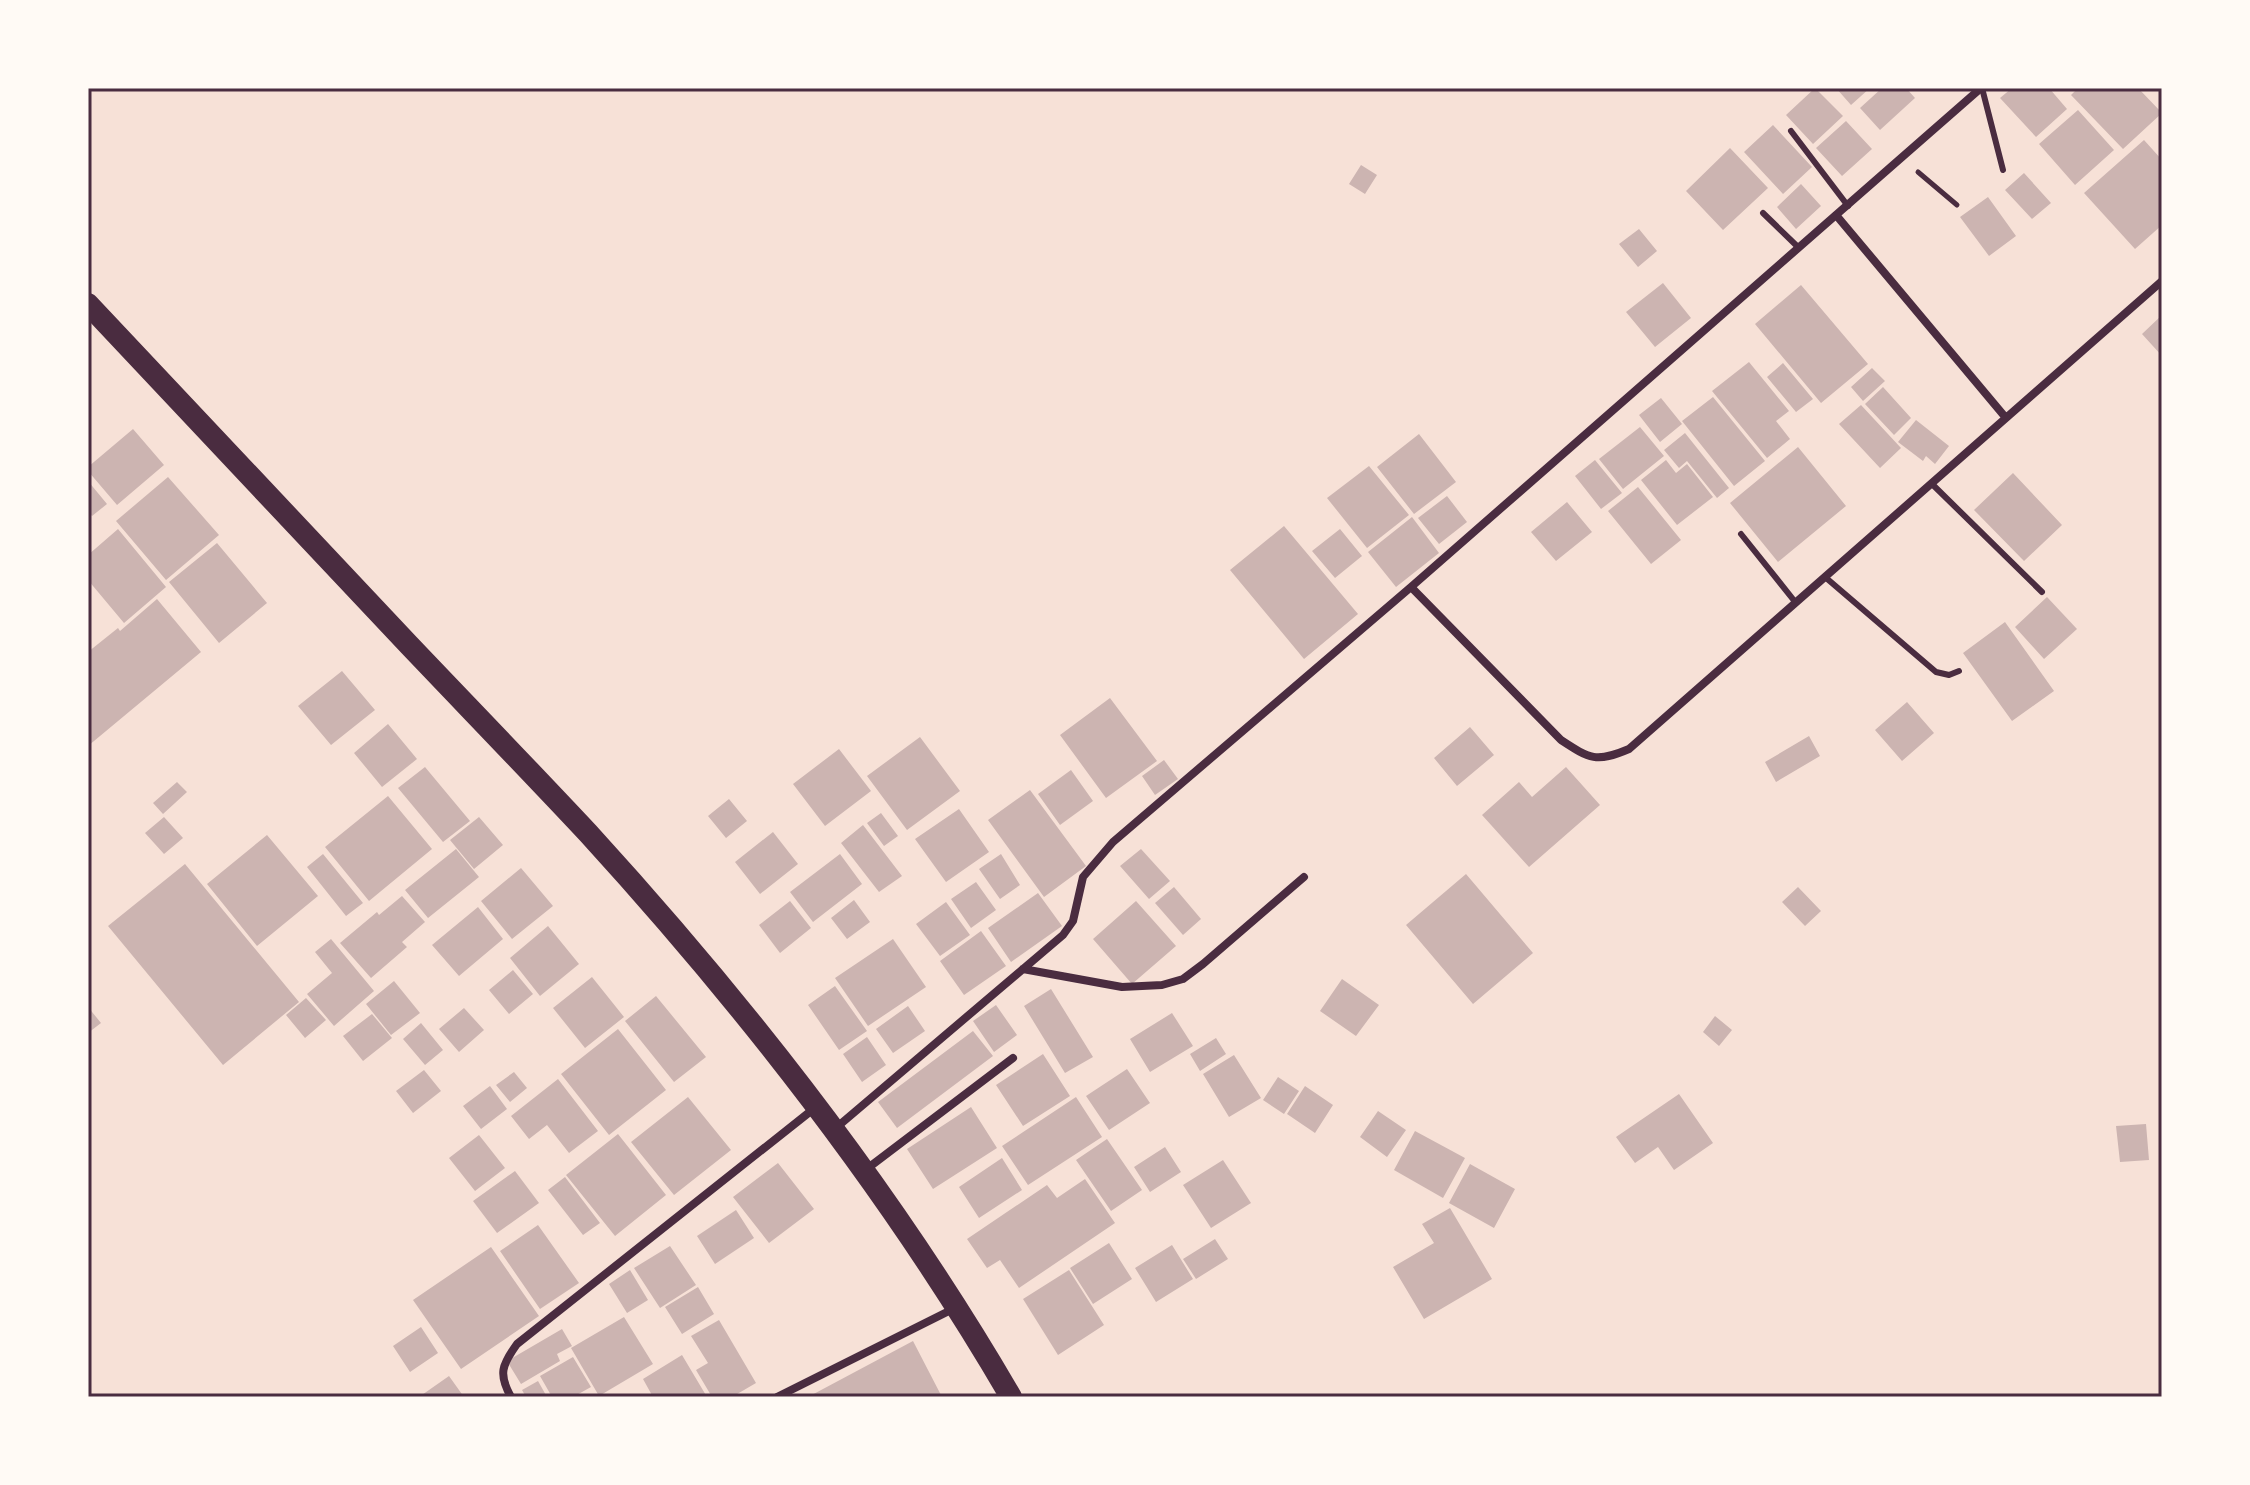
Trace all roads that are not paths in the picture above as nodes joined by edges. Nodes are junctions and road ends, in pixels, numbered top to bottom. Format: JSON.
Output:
{"nodes":[{"id":1,"x":1981,"y":88,"type":"edge"},
{"id":2,"x":1791,"y":131,"type":"dead end"},
{"id":3,"x":2003,"y":170,"type":"dead end"},
{"id":4,"x":1848,"y":206,"type":"junction"},
{"id":5,"x":1763,"y":213,"type":"dead end"},
{"id":6,"x":1836,"y":215,"type":"junction"},
{"id":7,"x":1799,"y":248,"type":"junction"},
{"id":8,"x":2162,"y":281,"type":"edge"},
{"id":9,"x":88,"y":304,"type":"edge"},
{"id":10,"x":2006,"y":418,"type":"junction"},
{"id":11,"x":1932,"y":484,"type":"junction"},
{"id":12,"x":1741,"y":534,"type":"dead end"},
{"id":13,"x":1825,"y":577,"type":"junction"},
{"id":14,"x":1411,"y":587,"type":"junction"},
{"id":15,"x":2042,"y":592,"type":"dead end"},
{"id":16,"x":1796,"y":603,"type":"junction"},
{"id":17,"x":1959,"y":671,"type":"dead end"},
{"id":18,"x":1304,"y":877,"type":"dead end"},
{"id":19,"x":1023,"y":969,"type":"junction"},
{"id":20,"x":1013,"y":1058,"type":"dead end"},
{"id":21,"x":816,"y":1107,"type":"junction"},
{"id":22,"x":834,"y":1130,"type":"junction"},
{"id":23,"x":864,"y":1172,"type":"junction"},
{"id":24,"x":956,"y":1308,"type":"junction"},
{"id":25,"x":511,"y":1397,"type":"edge"},
{"id":26,"x":777,"y":1397,"type":"edge"},
{"id":27,"x":1011,"y":1397,"type":"edge"}],
"edges":[{"from":1,"to":3,"type":"lane"},
{"from":1,"to":4,"type":"street"},
{"from":2,"to":4,"type":"lane"},
{"from":4,"to":6,"type":"street"},
{"from":5,"to":7,"type":"lane"},
{"from":6,"to":7,"type":"street"},
{"from":6,"to":10,"type":"street"},
{"from":7,"to":14,"type":"street"},
{"from":8,"to":10,"type":"street"},
{"from":9,"to":21,"type":"highway"},
{"from":10,"to":11,"type":"street"},
{"from":11,"to":13,"type":"street"},
{"from":11,"to":15,"type":"lane"},
{"from":12,"to":16,"type":"lane"},
{"from":13,"to":16,"type":"street"},
{"from":13,"to":17,"type":"lane"},
{"from":14,"to":16,"type":"street"},
{"from":14,"to":19,"type":"street"},
{"from":18,"to":19,"type":"street"},
{"from":19,"to":22,"type":"street"},
{"from":20,"to":23,"type":"street"},
{"from":21,"to":22,"type":"highway"},
{"from":21,"to":25,"type":"street"},
{"from":22,"to":23,"type":"highway"},
{"from":23,"to":24,"type":"highway"},
{"from":24,"to":26,"type":"street"},
{"from":24,"to":27,"type":"highway"}]}
